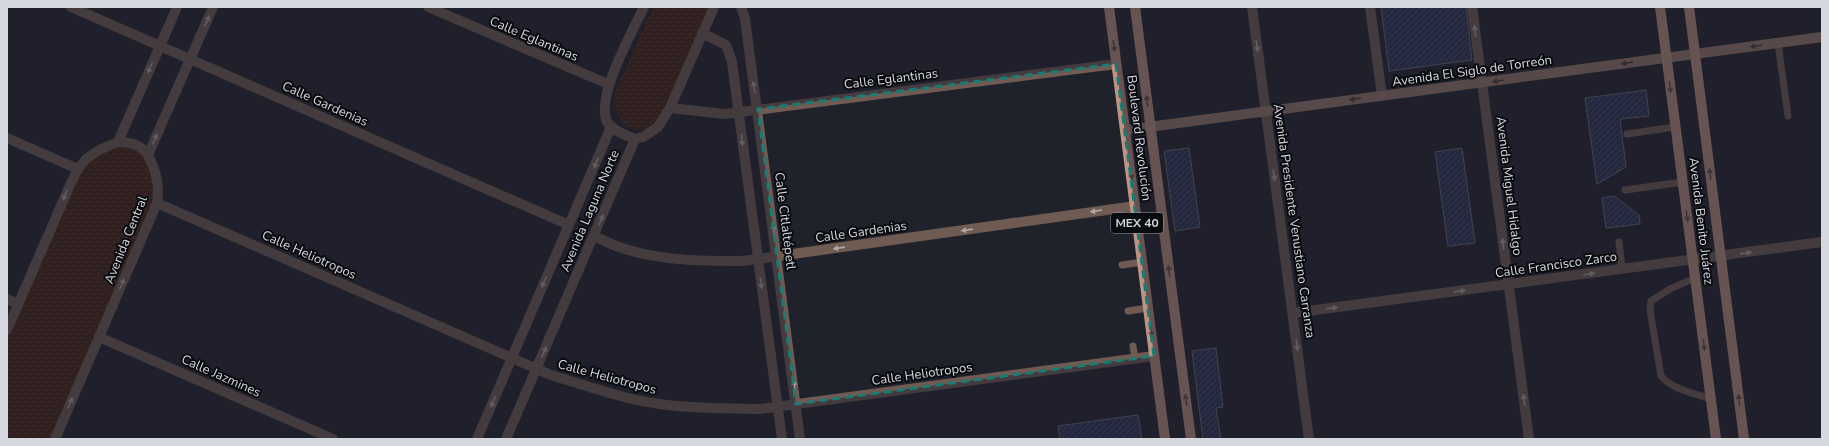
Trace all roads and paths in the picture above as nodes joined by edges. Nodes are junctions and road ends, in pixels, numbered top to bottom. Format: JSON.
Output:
{"nodes":[{"id":1,"x":71,"y":7,"type":"edge"},
{"id":2,"x":177,"y":7,"type":"edge"},
{"id":3,"x":213,"y":7,"type":"edge"},
{"id":4,"x":428,"y":7,"type":"edge"},
{"id":5,"x":644,"y":7,"type":"edge"},
{"id":6,"x":714,"y":7,"type":"edge"},
{"id":7,"x":741,"y":7,"type":"edge"},
{"id":8,"x":1109,"y":7,"type":"edge"},
{"id":9,"x":1135,"y":7,"type":"edge"},
{"id":10,"x":1252,"y":7,"type":"edge"},
{"id":11,"x":1370,"y":7,"type":"edge"},
{"id":12,"x":1472,"y":7,"type":"edge"},
{"id":13,"x":1660,"y":7,"type":"edge"},
{"id":14,"x":1688,"y":7,"type":"edge"},
{"id":15,"x":702,"y":34,"type":"junction"},
{"id":16,"x":1822,"y":37,"type":"edge"},
{"id":17,"x":1778,"y":43,"type":"junction"},
{"id":18,"x":160,"y":46,"type":"junction"},
{"id":19,"x":1695,"y":54,"type":"junction"},
{"id":20,"x":1666,"y":58,"type":"junction"},
{"id":21,"x":190,"y":59,"type":"junction"},
{"id":22,"x":1116,"y":64,"type":"junction"},
{"id":23,"x":1482,"y":83,"type":"junction"},
{"id":24,"x":608,"y":84,"type":"junction"},
{"id":25,"x":1382,"y":96,"type":"junction"},
{"id":26,"x":670,"y":108,"type":"junction"},
{"id":27,"x":758,"y":109,"type":"junction"},
{"id":28,"x":1266,"y":111,"type":"junction"},
{"id":29,"x":738,"y":112,"type":"junction"},
{"id":30,"x":1788,"y":116,"type":"dead end"},
{"id":31,"x":1151,"y":126,"type":"junction"},
{"id":32,"x":611,"y":127,"type":"junction"},
{"id":33,"x":1676,"y":127,"type":"junction"},
{"id":34,"x":1126,"y":130,"type":"junction"},
{"id":35,"x":1627,"y":134,"type":"dead end"},
{"id":36,"x":7,"y":138,"type":"edge"},
{"id":37,"x":635,"y":139,"type":"junction"},
{"id":38,"x":118,"y":142,"type":"junction"},
{"id":39,"x":148,"y":155,"type":"junction"},
{"id":40,"x":78,"y":169,"type":"junction"},
{"id":41,"x":1683,"y":182,"type":"junction"},
{"id":42,"x":1625,"y":190,"type":"dead end"},
{"id":43,"x":157,"y":203,"type":"junction"},
{"id":44,"x":1135,"y":206,"type":"junction"},
{"id":45,"x":1115,"y":208,"type":"junction"},
{"id":46,"x":569,"y":225,"type":"junction"},
{"id":47,"x":1117,"y":228,"type":"dead end"},
{"id":48,"x":594,"y":236,"type":"junction"},
{"id":49,"x":1619,"y":242,"type":"dead end"},
{"id":50,"x":1822,"y":242,"type":"edge"},
{"id":51,"x":1721,"y":256,"type":"junction"},
{"id":52,"x":777,"y":257,"type":"junction"},
{"id":53,"x":758,"y":259,"type":"junction"},
{"id":54,"x":1693,"y":260,"type":"junction"},
{"id":55,"x":1142,"y":262,"type":"junction"},
{"id":56,"x":1122,"y":265,"type":"dead end"},
{"id":57,"x":1622,"y":269,"type":"junction"},
{"id":58,"x":1695,"y":278,"type":"junction"},
{"id":59,"x":1508,"y":284,"type":"junction"},
{"id":60,"x":7,"y":299,"type":"edge"},
{"id":61,"x":18,"y":304,"type":"junction"},
{"id":62,"x":1148,"y":308,"type":"junction"},
{"id":63,"x":1128,"y":311,"type":"dead end"},
{"id":64,"x":1293,"y":313,"type":"junction"},
{"id":65,"x":7,"y":330,"type":"edge"},
{"id":66,"x":99,"y":337,"type":"junction"},
{"id":67,"x":1133,"y":346,"type":"dead end"},
{"id":68,"x":1154,"y":356,"type":"junction"},
{"id":69,"x":512,"y":358,"type":"junction"},
{"id":70,"x":1135,"y":358,"type":"junction"},
{"id":71,"x":536,"y":369,"type":"junction"},
{"id":72,"x":1711,"y":399,"type":"junction"},
{"id":73,"x":796,"y":404,"type":"junction"},
{"id":74,"x":778,"y":407,"type":"junction"},
{"id":75,"x":55,"y":439,"type":"edge"},
{"id":76,"x":332,"y":439,"type":"edge"},
{"id":77,"x":477,"y":439,"type":"edge"},
{"id":78,"x":506,"y":439,"type":"edge"},
{"id":79,"x":782,"y":439,"type":"edge"},
{"id":80,"x":800,"y":439,"type":"edge"},
{"id":81,"x":1165,"y":439,"type":"edge"},
{"id":82,"x":1191,"y":439,"type":"edge"},
{"id":83,"x":1309,"y":439,"type":"edge"},
{"id":84,"x":1528,"y":439,"type":"edge"},
{"id":85,"x":1716,"y":439,"type":"edge"},
{"id":86,"x":1744,"y":439,"type":"edge"}],
"edges":[{"from":1,"to":18,"type":"street","name":"Calle Gardenias"},
{"from":2,"to":18,"type":"street"},
{"from":21,"to":3,"type":"street","one_way":true},
{"from":4,"to":24,"type":"street","name":"Calle Eglantinas"},
{"from":5,"to":24,"type":"street"},
{"from":6,"to":15,"type":"street"},
{"from":27,"to":7,"type":"street","name":"Calle Citlaltépetl","one_way":true},
{"from":8,"to":22,"type":"main road","name":"Boulevard Revolución","number":"MEX 40","one_way":true},
{"from":31,"to":9,"type":"main road","number":"MEX 40","one_way":true},
{"from":10,"to":28,"type":"street","name":"Avenida Presidente Venustiano Carranza","one_way":true},
{"from":11,"to":25,"type":"street"},
{"from":23,"to":12,"type":"street","name":"Avenida Miguel Hidalgo","one_way":true},
{"from":13,"to":20,"type":"main road","name":"Avenida Benito Juárez"},
{"from":14,"to":19,"type":"main road","name":"Avenida Benito Juárez"},
{"from":15,"to":26,"type":"street"},
{"from":15,"to":29,"type":"street"},
{"from":16,"to":17,"type":"main road","name":"Avenida El Siglo de Torreón"},
{"from":17,"to":19,"type":"main road","name":"Avenida El Siglo de Torreón","one_way":true},
{"from":17,"to":30,"type":"lane"},
{"from":18,"to":21,"type":"street","name":"Calle Gardenias"},
{"from":18,"to":38,"type":"street","one_way":true},
{"from":19,"to":20,"type":"main road","name":"Avenida El Siglo de Torreón"},
{"from":51,"to":19,"type":"main road","name":"Avenida Benito Juárez","one_way":true},
{"from":20,"to":23,"type":"main road","name":"Avenida El Siglo de Torreón","one_way":true},
{"from":20,"to":33,"type":"main road","name":"Avenida Benito Juárez","one_way":true},
{"from":39,"to":21,"type":"street","one_way":true},
{"from":21,"to":46,"type":"street","name":"Calle Gardenias"},
{"from":22,"to":27,"type":"street","name":"Calle Eglantinas"},
{"from":22,"to":34,"type":"main road","name":"Boulevard Revolución","number":"MEX 40"},
{"from":23,"to":25,"type":"main road","name":"Avenida El Siglo de Torreón"},
{"from":59,"to":23,"type":"street","name":"Avenida Miguel Hidalgo","one_way":true},
{"from":24,"to":32,"type":"street"},
{"from":25,"to":28,"type":"main road","name":"Avenida El Siglo de Torreón","one_way":true},
{"from":26,"to":29,"type":"street","name":"Calle Eglantinas"},
{"from":26,"to":37,"type":"street"},
{"from":27,"to":29,"type":"street","name":"Calle Eglantinas"},
{"from":52,"to":27,"type":"street","name":"Calle Citlaltépetl","one_way":true},
{"from":28,"to":31,"type":"main road","name":"Avenida El Siglo de Torreón"},
{"from":28,"to":64,"type":"street","name":"Avenida Presidente Venustiano Carranza","one_way":true},
{"from":29,"to":53,"type":"street","one_way":true},
{"from":31,"to":34,"type":"main road","name":"Avenida El Siglo de Torreón"},
{"from":82,"to":31,"type":"main road","number":"MEX 40","one_way":true},
{"from":32,"to":37,"type":"street"},
{"from":32,"to":46,"type":"street","name":"Avenida Laguna Norte","one_way":true},
{"from":33,"to":35,"type":"lane"},
{"from":33,"to":41,"type":"main road","name":"Avenida Benito Juárez"},
{"from":34,"to":44,"type":"main road","name":"Boulevard Revolución","number":"MEX 40","one_way":true},
{"from":36,"to":40,"type":"street"},
{"from":48,"to":37,"type":"street","name":"Avenida Laguna Norte","one_way":true},
{"from":38,"to":39,"type":"street"},
{"from":38,"to":40,"type":"street"},
{"from":39,"to":43,"type":"street","name":"Avenida Central"},
{"from":40,"to":61,"type":"street","one_way":true},
{"from":41,"to":42,"type":"lane"},
{"from":41,"to":54,"type":"main road","name":"Avenida Benito Juárez","one_way":true},
{"from":66,"to":43,"type":"street","name":"Avenida Central","one_way":true},
{"from":43,"to":69,"type":"street","name":"Calle Heliotropos"},
{"from":44,"to":45,"type":"street","name":"Calle Gardenias"},
{"from":44,"to":55,"type":"main road","name":"Boulevard Revolución","number":"MEX 40"},
{"from":45,"to":47,"type":"lane"},
{"from":45,"to":52,"type":"street","name":"Calle Gardenias","one_way":true},
{"from":46,"to":69,"type":"street","name":"Avenida Laguna Norte","one_way":true},
{"from":48,"to":53,"type":"street","name":"Calle Gardenias"},
{"from":71,"to":48,"type":"street","name":"Avenida Laguna Norte","one_way":true},
{"from":49,"to":57,"type":"lane"},
{"from":51,"to":50,"type":"street","name":"Calle Francisco Zarco","one_way":true},
{"from":51,"to":54,"type":"street","name":"Calle Francisco Zarco"},
{"from":86,"to":51,"type":"main road","name":"Avenida Benito Juárez","one_way":true},
{"from":52,"to":53,"type":"street","name":"Calle Gardenias"},
{"from":73,"to":52,"type":"street","name":"Calle Citlaltépetl","one_way":true},
{"from":53,"to":74,"type":"street","one_way":true},
{"from":54,"to":57,"type":"street","name":"Calle Francisco Zarco"},
{"from":54,"to":58,"type":"main road","name":"Avenida Benito Juárez"},
{"from":55,"to":56,"type":"lane"},
{"from":55,"to":62,"type":"main road","name":"Boulevard Revolución","number":"MEX 40"},
{"from":59,"to":57,"type":"street","name":"Calle Francisco Zarco","one_way":true},
{"from":58,"to":72,"type":"main road","name":"Avenida Benito Juárez","one_way":true},
{"from":58,"to":72,"type":"lane"},
{"from":64,"to":59,"type":"street","name":"Calle Francisco Zarco","one_way":true},
{"from":84,"to":59,"type":"street","name":"Avenida Miguel Hidalgo","one_way":true},
{"from":60,"to":61,"type":"street"},
{"from":61,"to":65,"type":"street"},
{"from":62,"to":63,"type":"lane"},
{"from":62,"to":68,"type":"main road","name":"Boulevard Revolución","number":"MEX 40","one_way":true},
{"from":64,"to":83,"type":"street","name":"Avenida Presidente Venustiano Carranza","one_way":true},
{"from":75,"to":66,"type":"street","name":"Avenida Central","one_way":true},
{"from":66,"to":76,"type":"street","name":"Calle Jazmines"},
{"from":67,"to":70,"type":"lane"},
{"from":68,"to":70,"type":"street","name":"Calle Heliotropos"},
{"from":68,"to":81,"type":"main road","name":"Boulevard Revolución","number":"MEX 40"},
{"from":69,"to":71,"type":"street","name":"Calle Heliotropos"},
{"from":69,"to":77,"type":"street","name":"Avenida Laguna Norte","one_way":true},
{"from":70,"to":73,"type":"street","name":"Calle Heliotropos"},
{"from":71,"to":74,"type":"street","name":"Calle Heliotropos"},
{"from":71,"to":78,"type":"street","name":"Avenida Laguna Norte"},
{"from":72,"to":85,"type":"main road","name":"Avenida Benito Juárez"},
{"from":73,"to":74,"type":"street","name":"Calle Heliotropos"},
{"from":73,"to":80,"type":"street","name":"Calle Citlaltépetl"},
{"from":74,"to":79,"type":"street"}]}
